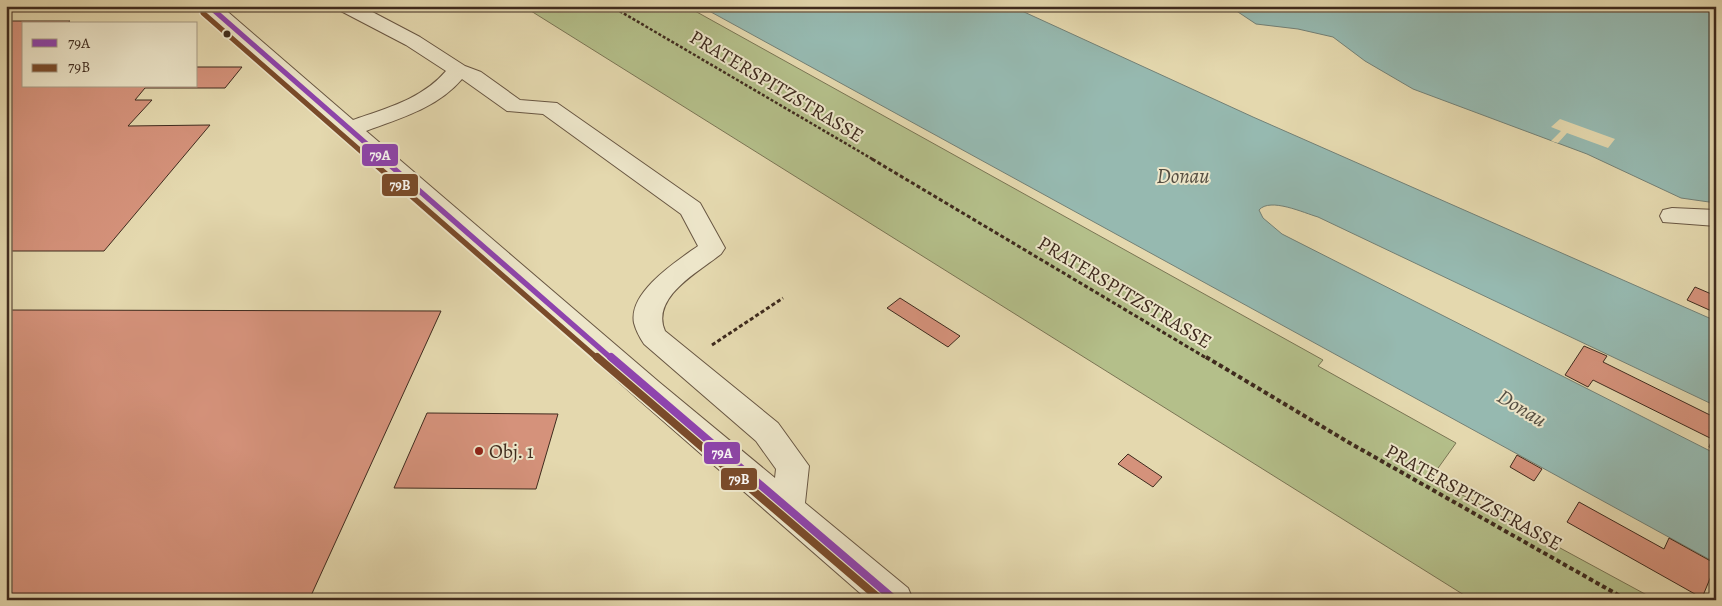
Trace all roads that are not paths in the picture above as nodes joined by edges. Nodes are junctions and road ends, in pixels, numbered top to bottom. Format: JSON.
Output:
{"nodes":[{"id":1,"x":209,"y":6,"type":"edge"},
{"id":2,"x":346,"y":6,"type":"edge"},
{"id":3,"x":458,"y":70,"type":"junction"},
{"id":4,"x":349,"y":129,"type":"junction"},
{"id":5,"x":1672,"y":216,"type":"dead end"},
{"id":6,"x":1716,"y":218,"type":"edge"},
{"id":7,"x":788,"y":509,"type":"junction"},
{"id":8,"x":896,"y":600,"type":"edge"}],
"edges":[{"from":1,"to":4,"type":"street"},
{"from":2,"to":3,"type":"street"},
{"from":3,"to":4,"type":"street"},
{"from":3,"to":7,"type":"street"},
{"from":4,"to":7,"type":"street"},
{"from":5,"to":6,"type":"street"},
{"from":7,"to":8,"type":"street"}]}
